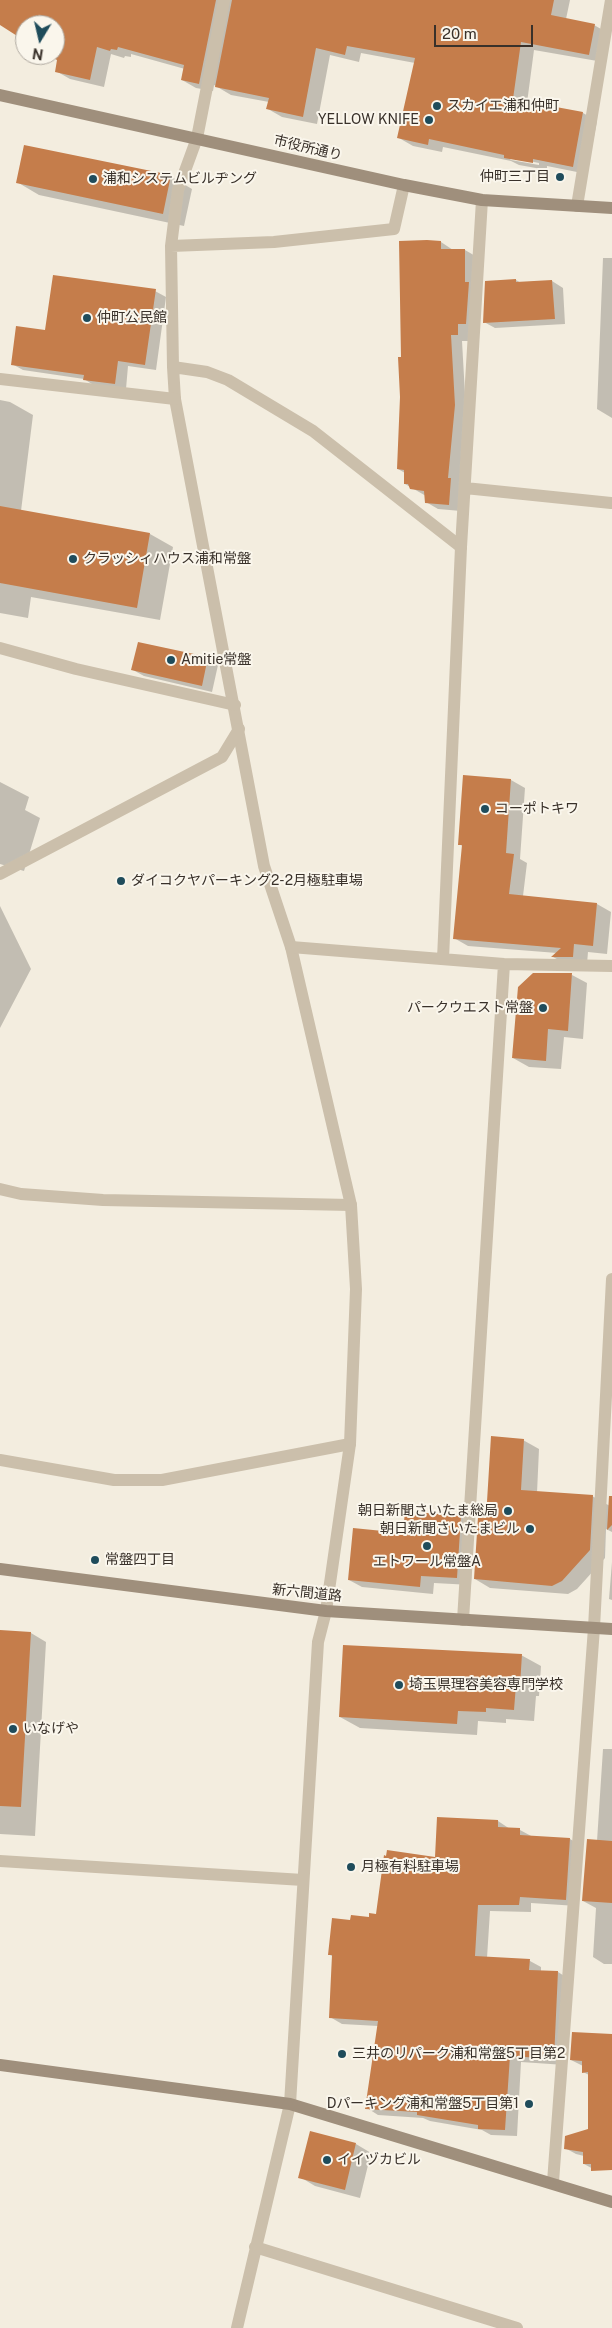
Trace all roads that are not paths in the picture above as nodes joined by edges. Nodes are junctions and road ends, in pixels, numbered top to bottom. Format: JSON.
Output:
{"nodes":[{"id":1,"x":224,"y":0,"type":"edge"},
{"id":2,"x":611,"y":0,"type":"edge"},
{"id":3,"x":0,"y":95,"type":"edge"},
{"id":4,"x":197,"y":138,"type":"junction"},
{"id":5,"x":404,"y":185,"type":"junction"},
{"id":6,"x":482,"y":200,"type":"junction"},
{"id":7,"x":577,"y":206,"type":"junction"},
{"id":8,"x":612,"y":208,"type":"edge"},
{"id":9,"x":171,"y":246,"type":"junction"},
{"id":10,"x":173,"y":367,"type":"junction"},
{"id":11,"x":0,"y":379,"type":"edge"},
{"id":12,"x":175,"y":399,"type":"junction"},
{"id":13,"x":465,"y":488,"type":"junction"},
{"id":14,"x":612,"y":503,"type":"edge"},
{"id":15,"x":461,"y":547,"type":"junction"},
{"id":16,"x":0,"y":648,"type":"edge"},
{"id":17,"x":234,"y":705,"type":"junction"},
{"id":18,"x":239,"y":729,"type":"junction"},
{"id":19,"x":0,"y":874,"type":"edge"},
{"id":20,"x":292,"y":947,"type":"junction"},
{"id":21,"x":442,"y":959,"type":"junction"},
{"id":22,"x":504,"y":964,"type":"junction"},
{"id":23,"x":612,"y":966,"type":"edge"},
{"id":24,"x":0,"y":1189,"type":"edge"},
{"id":25,"x":351,"y":1205,"type":"junction"},
{"id":26,"x":612,"y":1279,"type":"edge"},
{"id":27,"x":350,"y":1444,"type":"junction"},
{"id":28,"x":0,"y":1460,"type":"edge"},
{"id":29,"x":0,"y":1569,"type":"edge"},
{"id":30,"x":326,"y":1611,"type":"junction"},
{"id":31,"x":463,"y":1620,"type":"junction"},
{"id":32,"x":594,"y":1628,"type":"junction"},
{"id":33,"x":612,"y":1630,"type":"edge"},
{"id":34,"x":0,"y":1861,"type":"edge"},
{"id":35,"x":303,"y":1880,"type":"junction"},
{"id":36,"x":0,"y":2064,"type":"edge"},
{"id":37,"x":290,"y":2104,"type":"junction"},
{"id":38,"x":553,"y":2182,"type":"junction"},
{"id":39,"x":612,"y":2202,"type":"edge"},
{"id":40,"x":255,"y":2247,"type":"junction"},
{"id":41,"x":237,"y":2328,"type":"edge"},
{"id":42,"x":517,"y":2328,"type":"edge"}],
"edges":[{"from":1,"to":4,"type":"street"},
{"from":2,"to":7,"type":"street"},
{"from":3,"to":4,"type":"street","name":"市役所通り"},
{"from":4,"to":5,"type":"street","name":"市役所通り"},
{"from":4,"to":9,"type":"street"},
{"from":5,"to":6,"type":"street","name":"市役所通り"},
{"from":5,"to":9,"type":"street"},
{"from":6,"to":7,"type":"street","name":"市役所通り"},
{"from":6,"to":13,"type":"street"},
{"from":7,"to":8,"type":"street","name":"市役所通り"},
{"from":9,"to":10,"type":"street"},
{"from":10,"to":12,"type":"street"},
{"from":10,"to":15,"type":"street"},
{"from":11,"to":12,"type":"street"},
{"from":12,"to":17,"type":"street"},
{"from":13,"to":14,"type":"street"},
{"from":13,"to":15,"type":"street"},
{"from":15,"to":21,"type":"street"},
{"from":16,"to":17,"type":"street"},
{"from":17,"to":18,"type":"street"},
{"from":18,"to":19,"type":"street"},
{"from":18,"to":20,"type":"street"},
{"from":20,"to":21,"type":"street"},
{"from":20,"to":25,"type":"street"},
{"from":21,"to":22,"type":"street"},
{"from":22,"to":23,"type":"street"},
{"from":22,"to":31,"type":"street"},
{"from":24,"to":25,"type":"street"},
{"from":25,"to":27,"type":"street"},
{"from":26,"to":32,"type":"street"},
{"from":27,"to":28,"type":"street"},
{"from":27,"to":30,"type":"street"},
{"from":29,"to":30,"type":"street","name":"新六間道路"},
{"from":30,"to":31,"type":"street","name":"新六間道路"},
{"from":30,"to":35,"type":"street"},
{"from":31,"to":32,"type":"street","name":"新六間道路"},
{"from":32,"to":33,"type":"street","name":"新六間道路"},
{"from":32,"to":38,"type":"street"},
{"from":34,"to":35,"type":"street"},
{"from":35,"to":37,"type":"street"},
{"from":36,"to":37,"type":"street"},
{"from":37,"to":38,"type":"street"},
{"from":37,"to":40,"type":"street"},
{"from":38,"to":39,"type":"street"},
{"from":40,"to":41,"type":"street"},
{"from":40,"to":42,"type":"street"}]}
